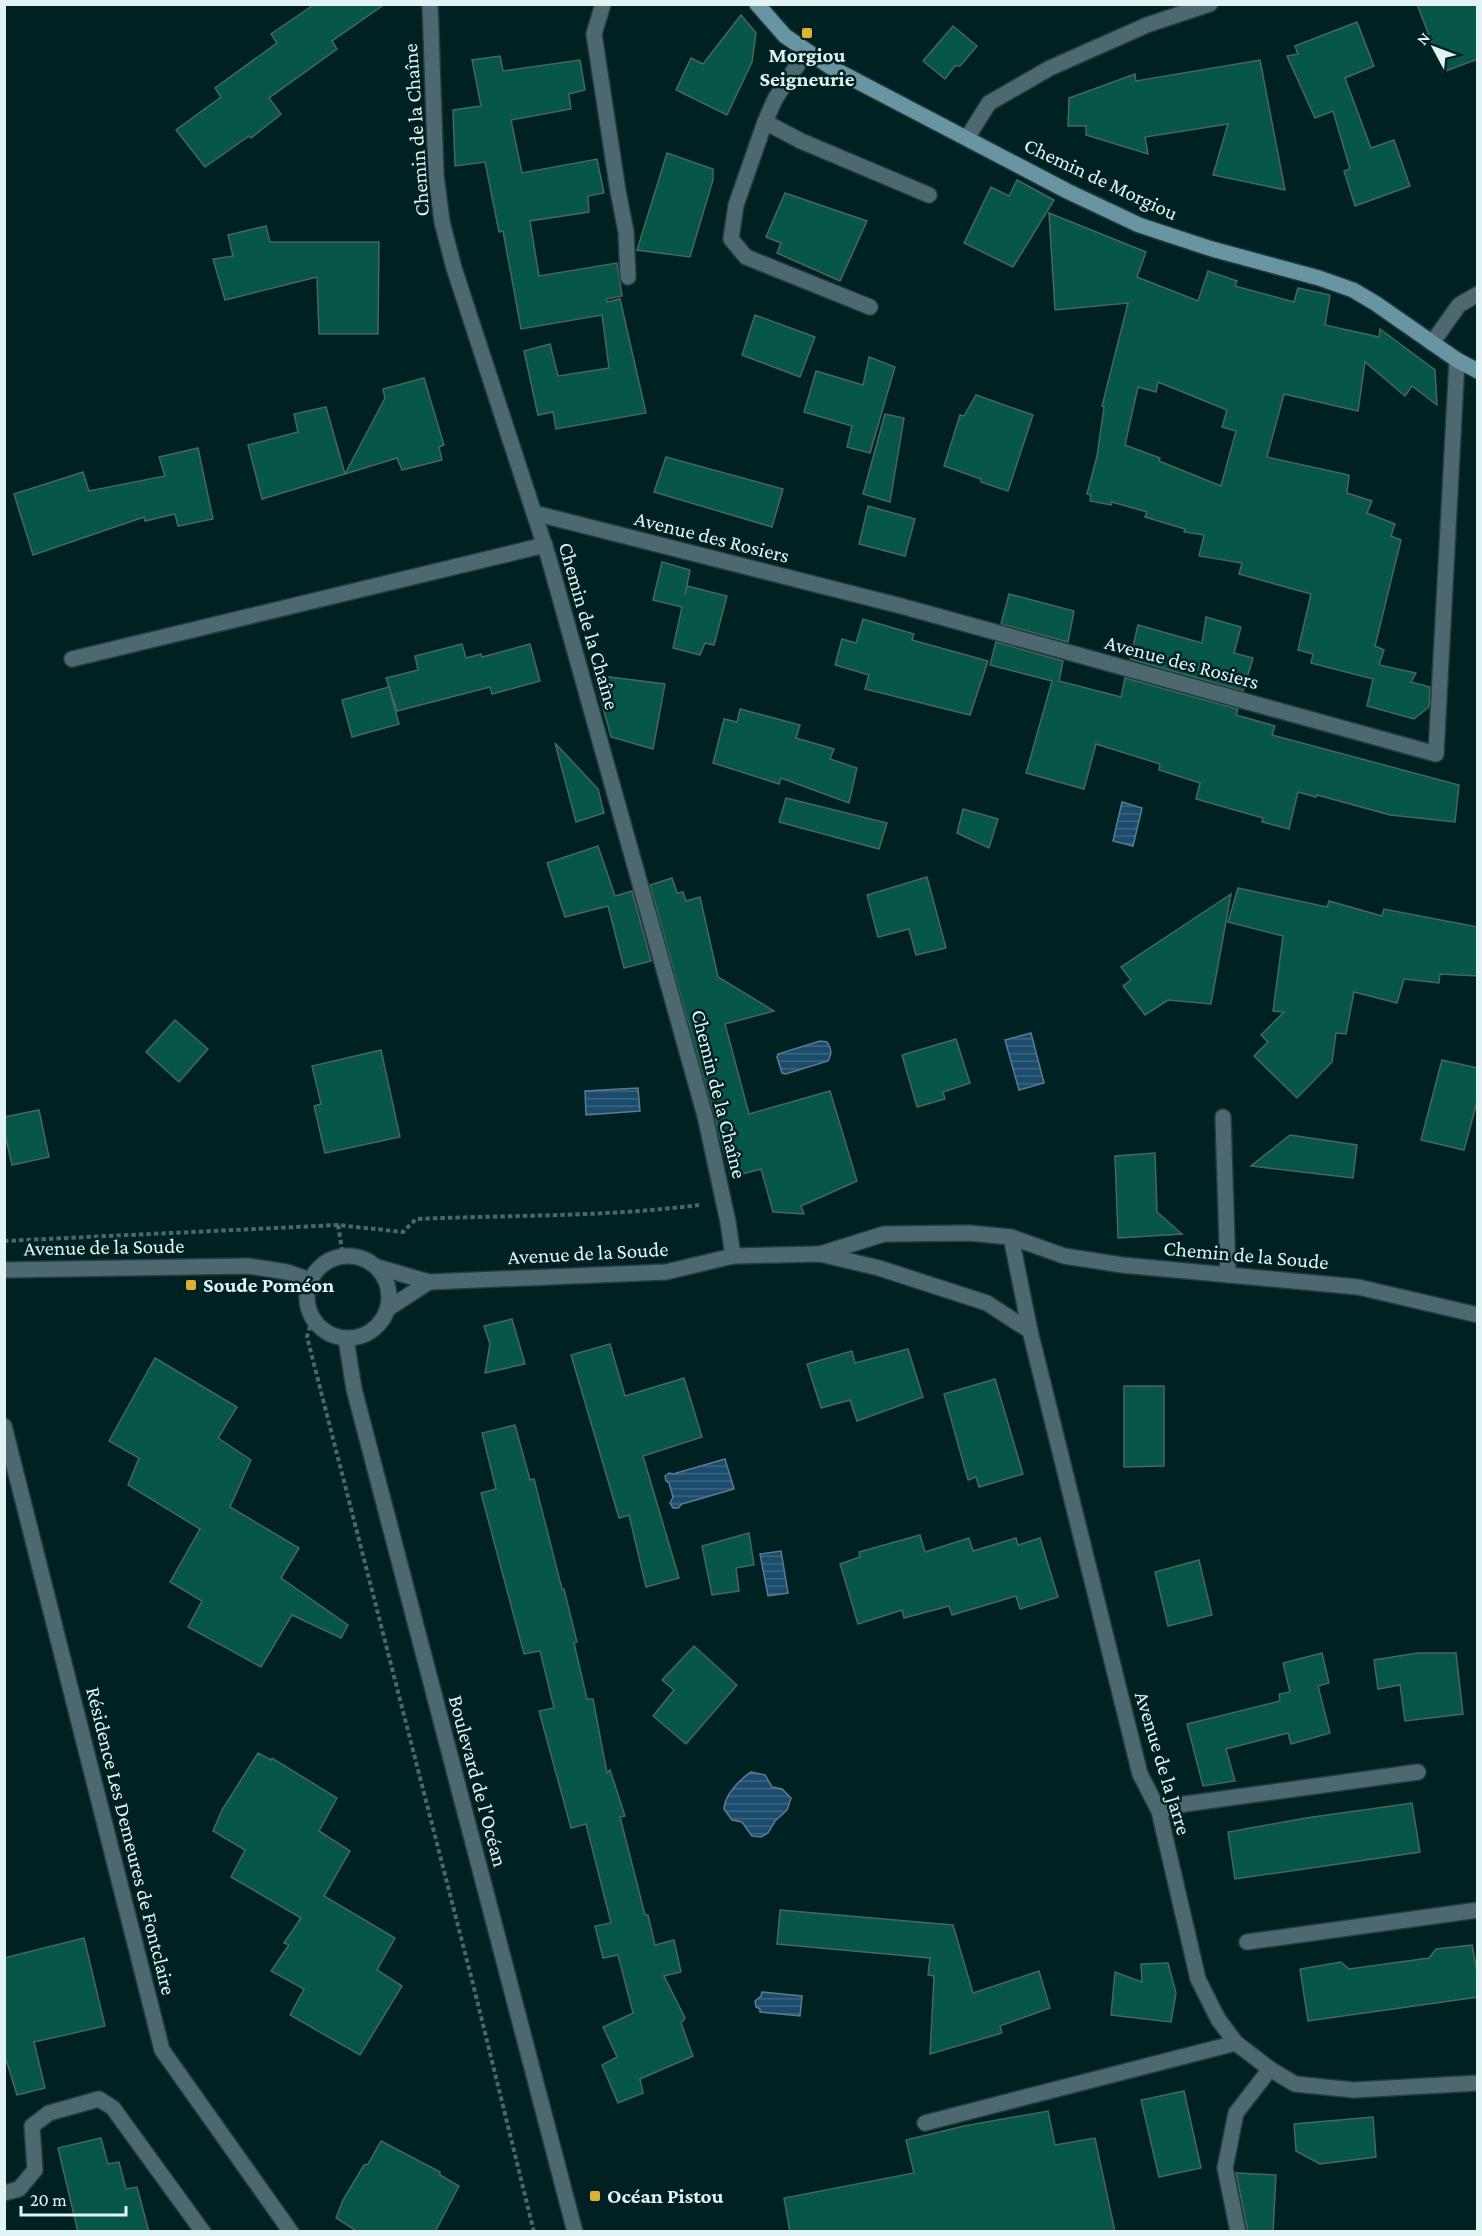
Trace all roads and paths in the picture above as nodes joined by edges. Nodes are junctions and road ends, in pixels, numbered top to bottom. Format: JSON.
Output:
{"nodes":[{"id":1,"x":430,"y":4,"type":"edge"},
{"id":2,"x":603,"y":4,"type":"edge"},
{"id":3,"x":758,"y":4,"type":"edge"},
{"id":4,"x":1210,"y":4,"type":"edge"},
{"id":5,"x":806,"y":52,"type":"junction"},
{"id":6,"x":765,"y":122,"type":"junction"},
{"id":7,"x":967,"y":138,"type":"junction"},
{"id":8,"x":929,"y":195,"type":"dead end"},
{"id":9,"x":628,"y":278,"type":"dead end"},
{"id":10,"x":1478,"y":294,"type":"edge"},
{"id":11,"x":870,"y":307,"type":"dead end"},
{"id":12,"x":1432,"y":343,"type":"junction"},
{"id":13,"x":1457,"y":360,"type":"junction"},
{"id":14,"x":1478,"y":370,"type":"edge"},
{"id":15,"x":534,"y":513,"type":"junction"},
{"id":16,"x":544,"y":545,"type":"junction"},
{"id":17,"x":72,"y":659,"type":"dead end"},
{"id":18,"x":1223,"y":1117,"type":"dead end"},
{"id":19,"x":706,"y":1204,"type":"dead end"},
{"id":20,"x":338,"y":1225,"type":"junction"},
{"id":21,"x":1011,"y":1237,"type":"junction"},
{"id":22,"x":4,"y":1240,"type":"edge"},
{"id":23,"x":820,"y":1254,"type":"junction"},
{"id":24,"x":343,"y":1256,"type":"junction"},
{"id":25,"x":733,"y":1256,"type":"junction"},
{"id":26,"x":377,"y":1267,"type":"junction"},
{"id":27,"x":4,"y":1270,"type":"edge"},
{"id":28,"x":1228,"y":1275,"type":"junction"},
{"id":29,"x":310,"y":1280,"type":"junction"},
{"id":30,"x":429,"y":1282,"type":"junction"},
{"id":31,"x":389,"y":1308,"type":"junction"},
{"id":32,"x":1478,"y":1315,"type":"edge"},
{"id":33,"x":312,"y":1319,"type":"junction"},
{"id":34,"x":1029,"y":1332,"type":"junction"},
{"id":35,"x":346,"y":1339,"type":"junction"},
{"id":36,"x":4,"y":1426,"type":"edge"},
{"id":37,"x":1418,"y":1772,"type":"dead end"},
{"id":38,"x":1159,"y":1811,"type":"junction"},
{"id":39,"x":1478,"y":1910,"type":"edge"},
{"id":40,"x":1247,"y":1942,"type":"dead end"},
{"id":41,"x":1236,"y":2043,"type":"junction"},
{"id":42,"x":1270,"y":2069,"type":"junction"},
{"id":43,"x":1478,"y":2083,"type":"edge"},
{"id":44,"x":925,"y":2123,"type":"dead end"},
{"id":45,"x":4,"y":2193,"type":"edge"},
{"id":46,"x":203,"y":2232,"type":"edge"},
{"id":47,"x":291,"y":2232,"type":"edge"},
{"id":48,"x":534,"y":2232,"type":"edge"},
{"id":49,"x":575,"y":2232,"type":"edge"},
{"id":50,"x":1238,"y":2232,"type":"edge"}],
"edges":[{"from":1,"to":15,"type":"street","name":"Chemin de la Chaîne"},
{"from":2,"to":9,"type":"street"},
{"from":3,"to":5,"type":"street","name":"Chemin de Morgiou"},
{"from":4,"to":7,"type":"street"},
{"from":5,"to":6,"type":"street"},
{"from":5,"to":7,"type":"street","name":"Chemin de Morgiou"},
{"from":6,"to":8,"type":"street"},
{"from":6,"to":11,"type":"street"},
{"from":7,"to":12,"type":"street","name":"Chemin de Morgiou"},
{"from":10,"to":12,"type":"street"},
{"from":12,"to":13,"type":"street","name":"Chemin de Morgiou"},
{"from":13,"to":14,"type":"street","name":"Chemin de Morgiou"},
{"from":13,"to":15,"type":"street","name":"Avenue des Rosiers"},
{"from":15,"to":16,"type":"street","name":"Chemin de la Chaîne"},
{"from":16,"to":17,"type":"street"},
{"from":16,"to":25,"type":"street","name":"Chemin de la Chaîne"},
{"from":18,"to":28,"type":"street"},
{"from":19,"to":20,"type":"path"},
{"from":20,"to":22,"type":"path"},
{"from":20,"to":24,"type":"path"},
{"from":21,"to":23,"type":"street","name":"Avenue de la Soude"},
{"from":21,"to":28,"type":"street","name":"Chemin de la Soude"},
{"from":21,"to":34,"type":"street","name":"Avenue de la Jarre"},
{"from":23,"to":25,"type":"street","name":"Avenue de la Soude"},
{"from":23,"to":34,"type":"street","name":"Avenue de la Soude"},
{"from":24,"to":26,"type":"street"},
{"from":24,"to":29,"type":"street"},
{"from":25,"to":30,"type":"street","name":"Avenue de la Soude"},
{"from":26,"to":30,"type":"street","name":"Avenue de la Soude"},
{"from":26,"to":31,"type":"street"},
{"from":27,"to":29,"type":"street","name":"Avenue de la Soude"},
{"from":28,"to":32,"type":"street","name":"Chemin de la Soude"},
{"from":29,"to":33,"type":"street"},
{"from":30,"to":31,"type":"street"},
{"from":31,"to":35,"type":"street"},
{"from":33,"to":35,"type":"street"},
{"from":33,"to":48,"type":"path"},
{"from":34,"to":38,"type":"street","name":"Avenue de la Jarre"},
{"from":35,"to":49,"type":"street","name":"Boulevard de l'Océan"},
{"from":36,"to":47,"type":"street","name":"Résidence Les Demeures de Fontclaire"},
{"from":37,"to":38,"type":"street"},
{"from":38,"to":41,"type":"street","name":"Avenue de la Jarre"},
{"from":39,"to":40,"type":"street"},
{"from":41,"to":42,"type":"street","name":"Avenue de la Jarre"},
{"from":41,"to":44,"type":"street"},
{"from":42,"to":43,"type":"street","name":"Avenue de la Jarre"},
{"from":42,"to":50,"type":"street"},
{"from":45,"to":46,"type":"street"}]}
